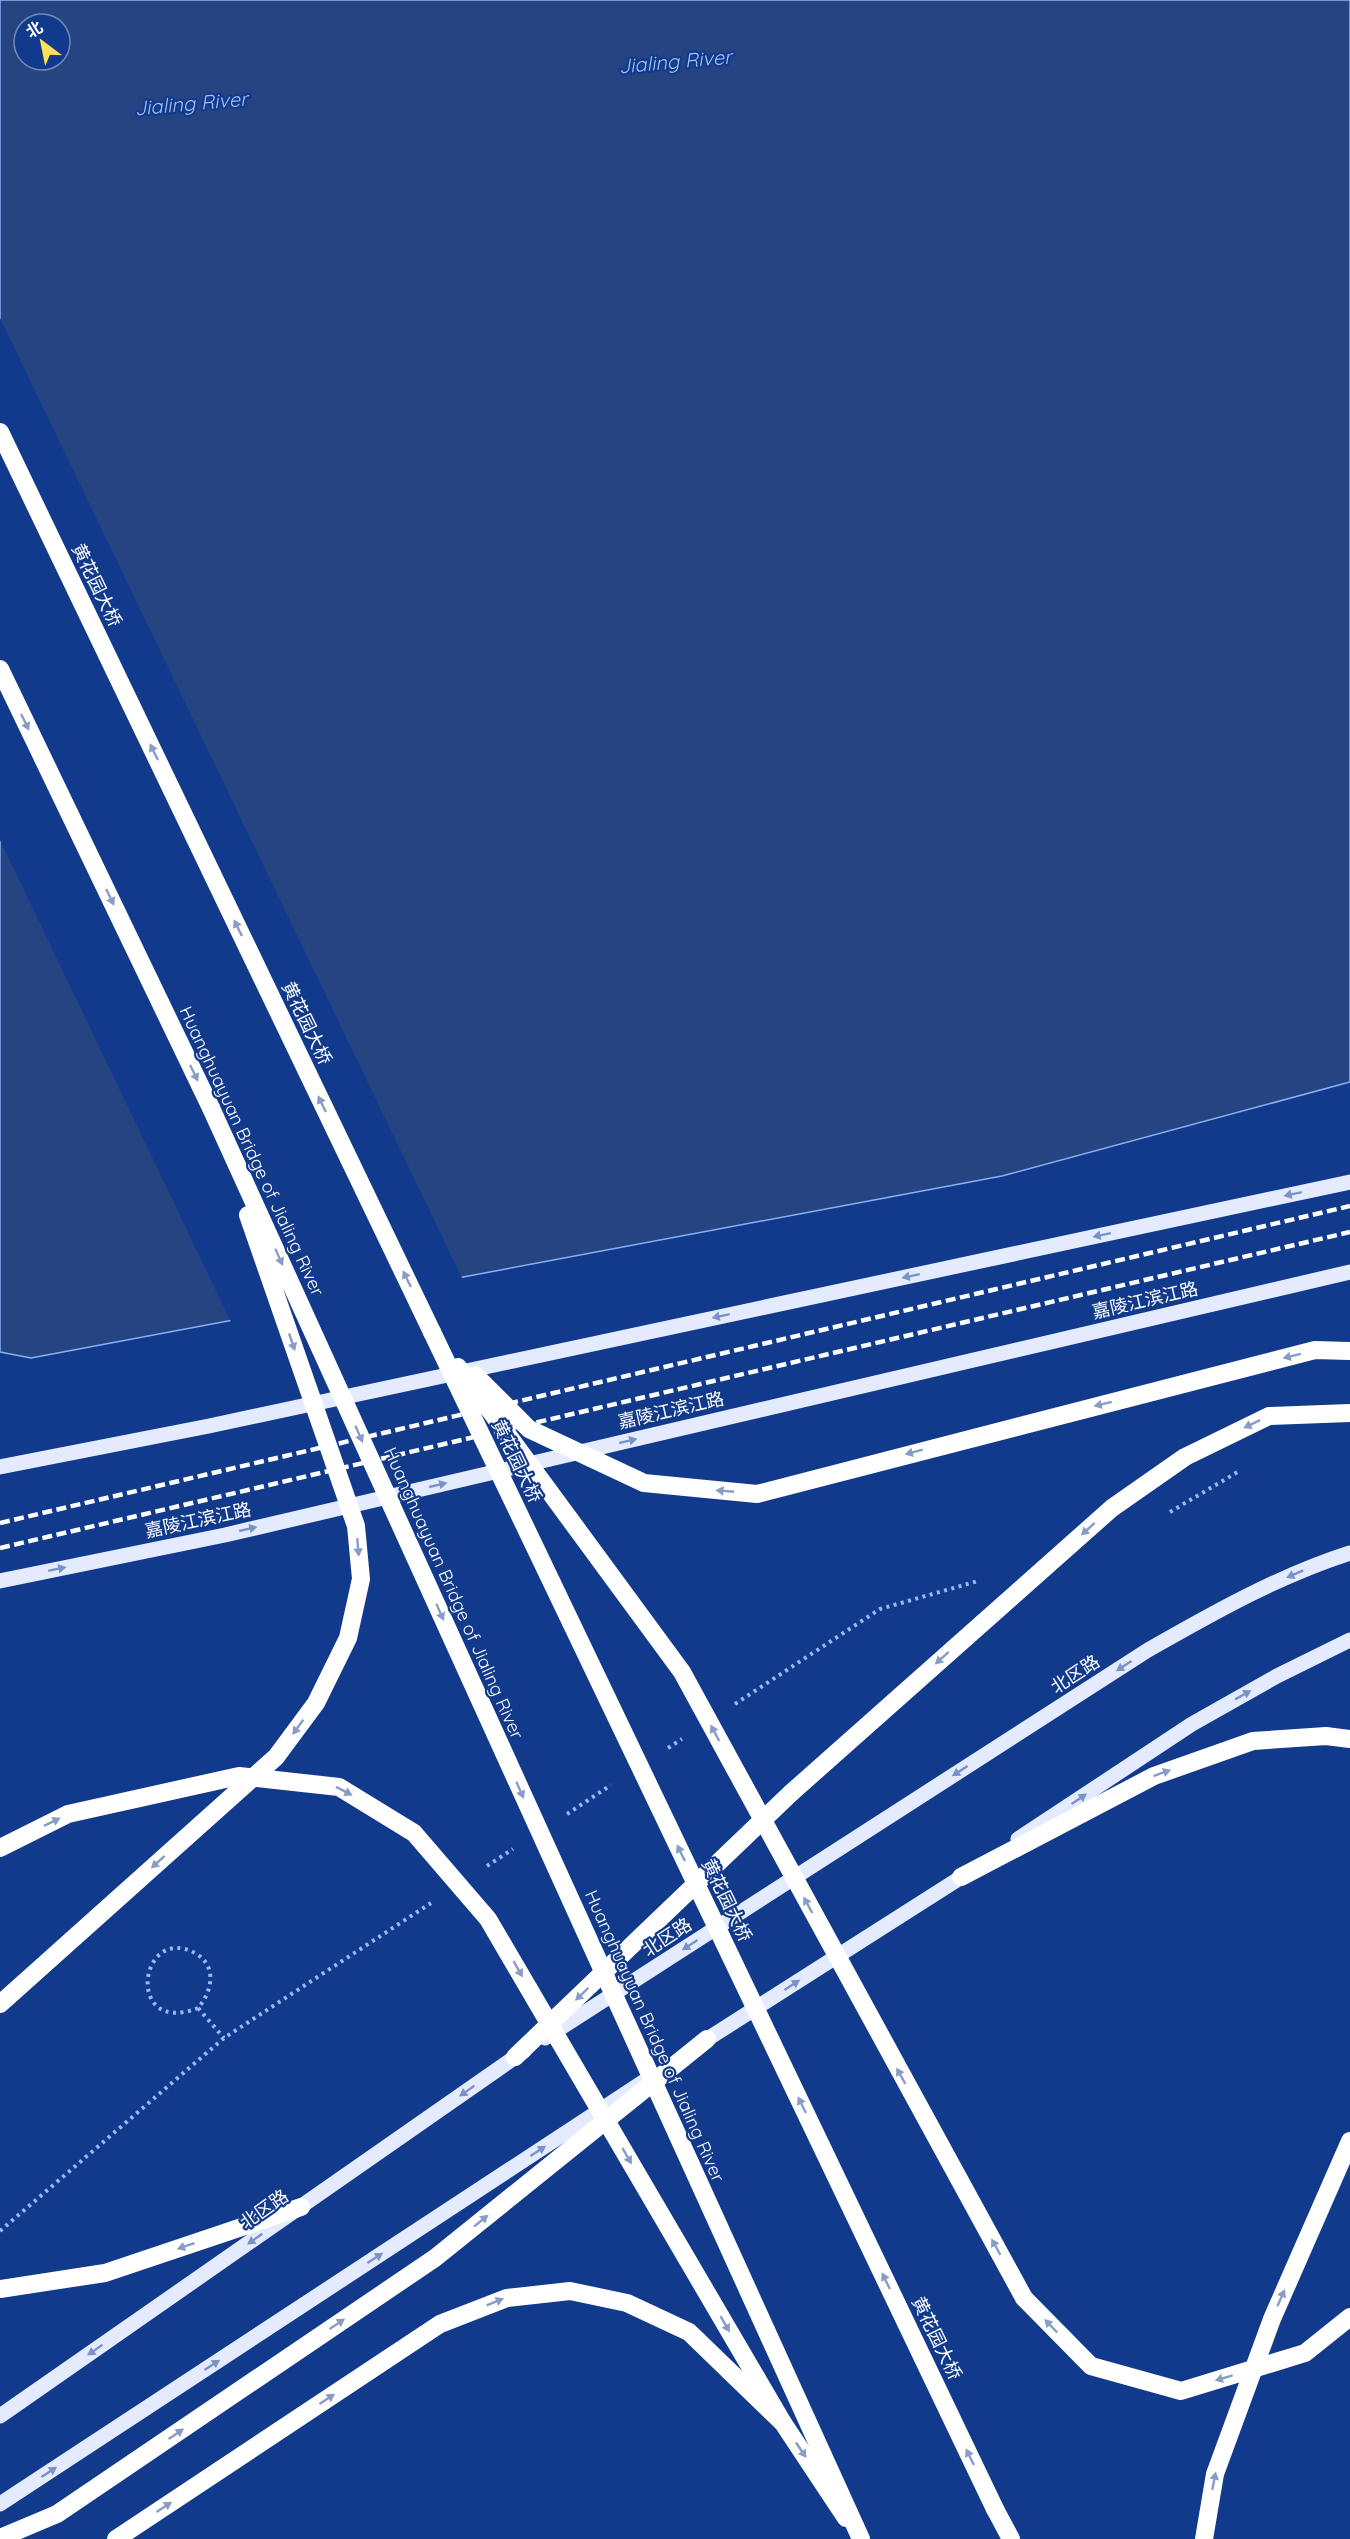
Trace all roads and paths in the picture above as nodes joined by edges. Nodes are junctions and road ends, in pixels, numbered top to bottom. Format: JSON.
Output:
{"nodes":[{"id":1,"x":0,"y":432,"type":"edge"},
{"id":2,"x":0,"y":669,"type":"edge"},
{"id":3,"x":211,"y":1108,"type":"junction"},
{"id":4,"x":1350,"y":1182,"type":"edge"},
{"id":5,"x":1350,"y":1272,"type":"edge"},
{"id":6,"x":432,"y":1332,"type":"junction"},
{"id":7,"x":1350,"y":1351,"type":"edge"},
{"id":8,"x":1350,"y":1413,"type":"edge"},
{"id":9,"x":0,"y":1467,"type":"edge"},
{"id":10,"x":1350,"y":1553,"type":"edge"},
{"id":11,"x":0,"y":1581,"type":"edge"},
{"id":12,"x":1350,"y":1640,"type":"edge"},
{"id":13,"x":1350,"y":1739,"type":"edge"},
{"id":14,"x":0,"y":1848,"type":"edge"},
{"id":15,"x":961,"y":1877,"type":"junction"},
{"id":16,"x":0,"y":2004,"type":"edge"},
{"id":17,"x":198,"y":2008,"type":"junction"},
{"id":18,"x":224,"y":2038,"type":"dead end"},
{"id":19,"x":707,"y":2039,"type":"junction"},
{"id":20,"x":515,"y":2057,"type":"junction"},
{"id":21,"x":1350,"y":2141,"type":"edge"},
{"id":22,"x":301,"y":2207,"type":"junction"},
{"id":23,"x":0,"y":2289,"type":"edge"},
{"id":24,"x":1350,"y":2317,"type":"edge"},
{"id":25,"x":0,"y":2416,"type":"edge"},
{"id":26,"x":783,"y":2423,"type":"junction"},
{"id":27,"x":0,"y":2504,"type":"edge"},
{"id":28,"x":0,"y":2538,"type":"edge"},
{"id":29,"x":116,"y":2539,"type":"edge"},
{"id":30,"x":860,"y":2539,"type":"edge"},
{"id":31,"x":1011,"y":2539,"type":"edge"},
{"id":32,"x":1204,"y":2539,"type":"edge"}],
"edges":[{"from":6,"to":1,"type":"highway","name":"黄花园大桥","one_way":true},
{"from":2,"to":3,"type":"highway","name":"Huanghuayuan Bridge of Jialing River","one_way":true},
{"from":3,"to":16,"type":"highway","one_way":true,"bridge":true},
{"from":3,"to":30,"type":"highway","name":"Huanghuayuan Bridge of Jialing River","one_way":true,"bridge":true},
{"from":4,"to":9,"type":"main road","one_way":true},
{"from":11,"to":5,"type":"main road","name":"嘉陵江滨江路","one_way":true},
{"from":7,"to":6,"type":"highway","one_way":true,"bridge":true},
{"from":24,"to":6,"type":"highway","one_way":true,"bridge":true},
{"from":31,"to":6,"type":"highway","name":"黄花园大桥","one_way":true,"bridge":true},
{"from":8,"to":20,"type":"highway","one_way":true,"bridge":true},
{"from":10,"to":20,"type":"main road","name":"北区路","one_way":true},
{"from":15,"to":12,"type":"main road","one_way":true},
{"from":15,"to":13,"type":"highway","one_way":true},
{"from":14,"to":26,"type":"highway","one_way":true,"bridge":true},
{"from":19,"to":15,"type":"main road","one_way":true},
{"from":17,"to":17,"type":"path"},
{"from":17,"to":18,"type":"path"},
{"from":27,"to":19,"type":"main road","one_way":true},
{"from":28,"to":19,"type":"highway","one_way":true},
{"from":20,"to":22,"type":"main road","name":"北区路","one_way":true},
{"from":32,"to":21,"type":"highway","one_way":true,"bridge":true},
{"from":22,"to":23,"type":"highway","one_way":true},
{"from":22,"to":25,"type":"main road","name":"北区路","one_way":true},
{"from":29,"to":26,"type":"highway","one_way":true,"bridge":true},
{"from":26,"to":30,"type":"highway","one_way":true,"bridge":true}]}
